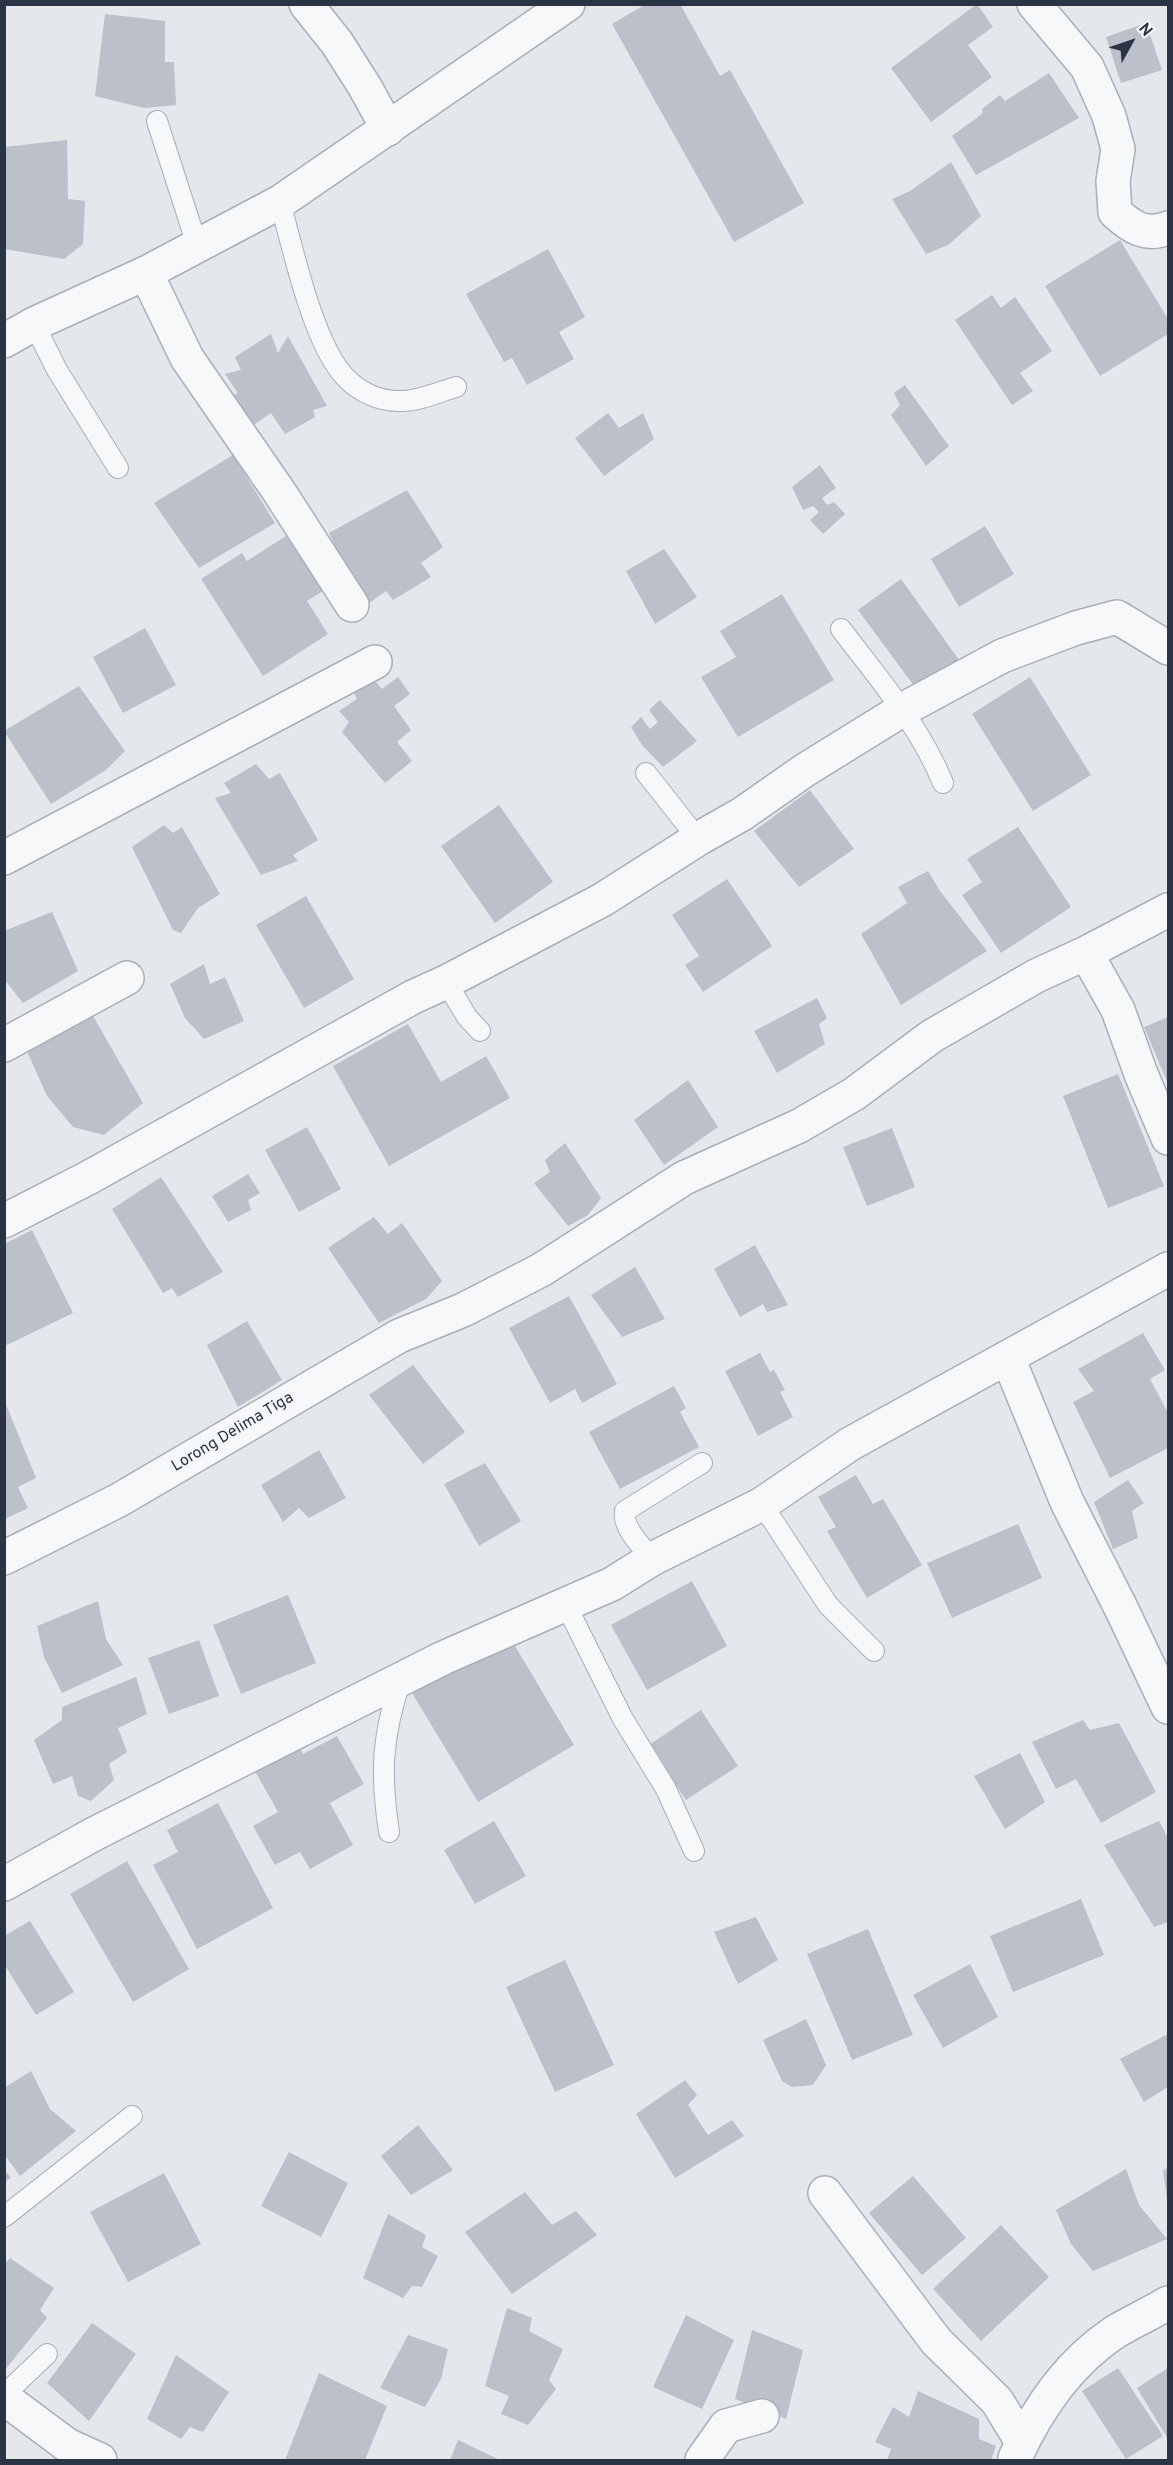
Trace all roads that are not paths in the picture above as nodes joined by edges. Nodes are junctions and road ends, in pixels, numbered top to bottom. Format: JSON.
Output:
{"nodes":[{"id":1,"x":306,"y":4,"type":"edge"},
{"id":2,"x":568,"y":4,"type":"edge"},
{"id":3,"x":1034,"y":4,"type":"edge"},
{"id":4,"x":157,"y":121,"type":"dead end"},
{"id":5,"x":388,"y":129,"type":"junction"},
{"id":6,"x":280,"y":202,"type":"junction"},
{"id":7,"x":1168,"y":228,"type":"edge"},
{"id":8,"x":197,"y":245,"type":"junction"},
{"id":9,"x":146,"y":273,"type":"junction"},
{"id":10,"x":34,"y":324,"type":"junction"},
{"id":11,"x":4,"y":341,"type":"edge"},
{"id":12,"x":456,"y":387,"type":"dead end"},
{"id":13,"x":118,"y":468,"type":"dead end"},
{"id":14,"x":352,"y":605,"type":"dead end"},
{"id":15,"x":841,"y":629,"type":"dead end"},
{"id":16,"x":1168,"y":648,"type":"edge"},
{"id":17,"x":375,"y":662,"type":"dead end"},
{"id":18,"x":902,"y":710,"type":"junction"},
{"id":19,"x":646,"y":772,"type":"dead end"},
{"id":20,"x":943,"y":783,"type":"dead end"},
{"id":21,"x":698,"y":839,"type":"junction"},
{"id":22,"x":4,"y":858,"type":"edge"},
{"id":23,"x":1168,"y":910,"type":"edge"},
{"id":24,"x":1086,"y":953,"type":"junction"},
{"id":25,"x":127,"y":978,"type":"dead end"},
{"id":26,"x":446,"y":982,"type":"junction"},
{"id":27,"x":480,"y":1031,"type":"dead end"},
{"id":28,"x":4,"y":1046,"type":"edge"},
{"id":29,"x":1168,"y":1138,"type":"edge"},
{"id":30,"x":4,"y":1221,"type":"edge"},
{"id":31,"x":1168,"y":1269,"type":"edge"},
{"id":32,"x":1008,"y":1358,"type":"junction"},
{"id":33,"x":702,"y":1463,"type":"dead end"},
{"id":34,"x":762,"y":1504,"type":"junction"},
{"id":35,"x":4,"y":1558,"type":"edge"},
{"id":36,"x":652,"y":1559,"type":"junction"},
{"id":37,"x":566,"y":1605,"type":"junction"},
{"id":38,"x":874,"y":1651,"type":"dead end"},
{"id":39,"x":1157,"y":1651,"type":"edge"},
{"id":40,"x":401,"y":1679,"type":"junction"},
{"id":41,"x":1168,"y":1707,"type":"edge"},
{"id":42,"x":389,"y":1832,"type":"dead end"},
{"id":43,"x":694,"y":1851,"type":"dead end"},
{"id":44,"x":4,"y":1884,"type":"edge"},
{"id":45,"x":132,"y":2116,"type":"dead end"},
{"id":46,"x":825,"y":2193,"type":"dead end"},
{"id":47,"x":4,"y":2217,"type":"edge"},
{"id":48,"x":1168,"y":2303,"type":"edge"},
{"id":49,"x":47,"y":2354,"type":"dead end"},
{"id":50,"x":4,"y":2396,"type":"edge"},
{"id":51,"x":762,"y":2416,"type":"dead end"},
{"id":52,"x":1018,"y":2451,"type":"edge"},
{"id":53,"x":100,"y":2460,"type":"edge"},
{"id":54,"x":702,"y":2460,"type":"edge"}],
"edges":[{"from":1,"to":5,"type":"street"},
{"from":2,"to":5,"type":"street"},
{"from":3,"to":7,"type":"street"},
{"from":4,"to":8,"type":"lane"},
{"from":5,"to":6,"type":"street"},
{"from":6,"to":8,"type":"street"},
{"from":6,"to":12,"type":"lane"},
{"from":8,"to":9,"type":"street"},
{"from":9,"to":10,"type":"street"},
{"from":9,"to":14,"type":"street"},
{"from":10,"to":11,"type":"street"},
{"from":10,"to":13,"type":"lane"},
{"from":15,"to":18,"type":"lane"},
{"from":16,"to":18,"type":"street"},
{"from":17,"to":22,"type":"street"},
{"from":18,"to":20,"type":"lane"},
{"from":18,"to":21,"type":"street"},
{"from":19,"to":21,"type":"lane"},
{"from":21,"to":26,"type":"street"},
{"from":23,"to":24,"type":"street","name":"Lorong Delima Tiga"},
{"from":24,"to":29,"type":"street"},
{"from":24,"to":35,"type":"street","name":"Lorong Delima Tiga"},
{"from":25,"to":28,"type":"street"},
{"from":26,"to":27,"type":"lane"},
{"from":26,"to":30,"type":"street"},
{"from":31,"to":32,"type":"street"},
{"from":32,"to":34,"type":"street"},
{"from":32,"to":39,"type":"street"},
{"from":33,"to":36,"type":"lane"},
{"from":34,"to":36,"type":"street"},
{"from":34,"to":38,"type":"lane"},
{"from":36,"to":37,"type":"street"},
{"from":37,"to":40,"type":"street"},
{"from":37,"to":43,"type":"lane"},
{"from":39,"to":41,"type":"street"},
{"from":40,"to":42,"type":"lane"},
{"from":40,"to":44,"type":"street"},
{"from":45,"to":47,"type":"lane"},
{"from":46,"to":52,"type":"street"},
{"from":48,"to":52,"type":"street"},
{"from":49,"to":50,"type":"lane"},
{"from":50,"to":53,"type":"street"},
{"from":51,"to":54,"type":"street"}]}
